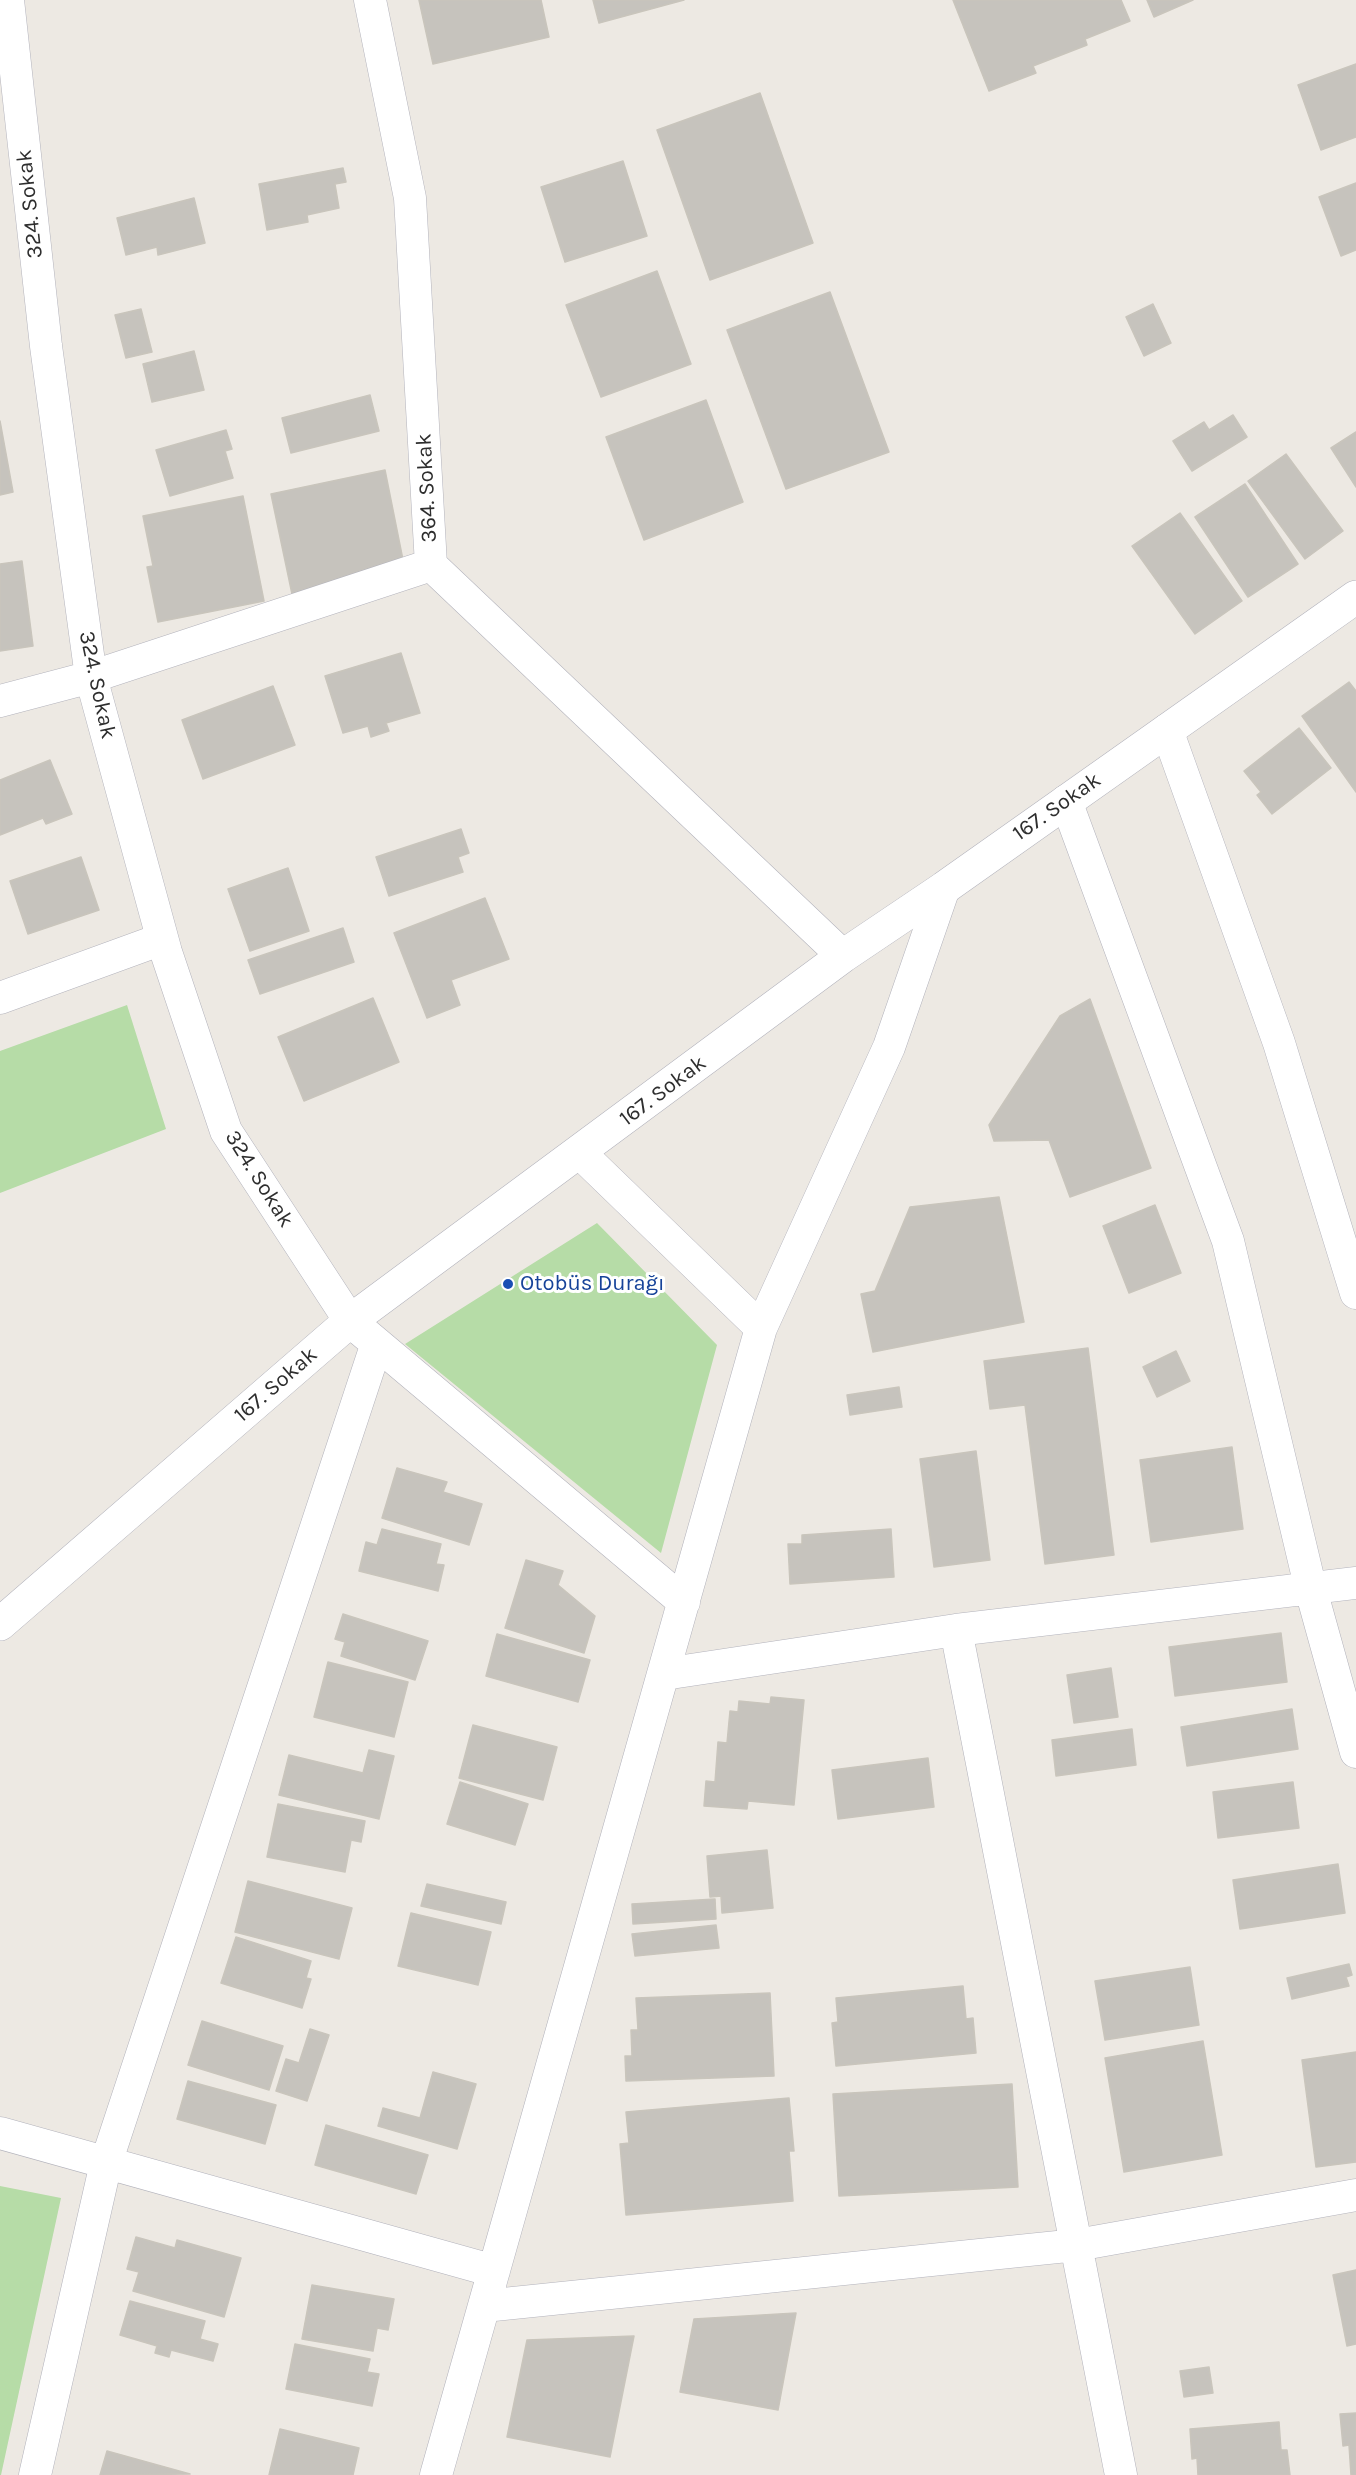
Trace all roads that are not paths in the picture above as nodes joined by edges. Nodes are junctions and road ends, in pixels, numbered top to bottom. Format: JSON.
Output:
{"nodes":[{"id":1,"x":8,"y":0,"type":"edge"},
{"id":2,"x":370,"y":0,"type":"edge"},
{"id":3,"x":431,"y":565,"type":"junction"},
{"id":4,"x":1356,"y":597,"type":"edge"},
{"id":5,"x":91,"y":677,"type":"junction"},
{"id":6,"x":0,"y":701,"type":"edge"},
{"id":7,"x":1167,"y":730,"type":"junction"},
{"id":8,"x":1066,"y":801,"type":"junction"},
{"id":9,"x":944,"y":888,"type":"junction"},
{"id":10,"x":162,"y":939,"type":"junction"},
{"id":11,"x":843,"y":956,"type":"junction"},
{"id":12,"x":0,"y":998,"type":"edge"},
{"id":13,"x":580,"y":1153,"type":"junction"},
{"id":14,"x":1356,"y":1293,"type":"edge"},
{"id":15,"x":350,"y":1321,"type":"junction"},
{"id":16,"x":761,"y":1328,"type":"junction"},
{"id":17,"x":376,"y":1346,"type":"junction"},
{"id":18,"x":1356,"y":1583,"type":"edge"},
{"id":19,"x":1311,"y":1590,"type":"junction"},
{"id":20,"x":684,"y":1602,"type":"junction"},
{"id":21,"x":0,"y":1624,"type":"edge"},
{"id":22,"x":956,"y":1630,"type":"junction"},
{"id":23,"x":664,"y":1674,"type":"junction"},
{"id":24,"x":1356,"y":1752,"type":"edge"},
{"id":25,"x":0,"y":2133,"type":"edge"},
{"id":26,"x":106,"y":2163,"type":"junction"},
{"id":27,"x":1356,"y":2194,"type":"edge"},
{"id":28,"x":1077,"y":2245,"type":"junction"},
{"id":29,"x":494,"y":2271,"type":"junction"},
{"id":30,"x":484,"y":2306,"type":"junction"},
{"id":31,"x":35,"y":2475,"type":"edge"},
{"id":32,"x":436,"y":2475,"type":"edge"},
{"id":33,"x":1121,"y":2475,"type":"edge"}],
"edges":[{"from":1,"to":5,"type":"street","name":"324. Sokak"},
{"from":2,"to":3,"type":"street","name":"364. Sokak"},
{"from":3,"to":5,"type":"street","name":"364. Sokak"},
{"from":3,"to":11,"type":"street"},
{"from":4,"to":7,"type":"street","name":"167. Sokak"},
{"from":5,"to":6,"type":"street","name":"364. Sokak"},
{"from":5,"to":10,"type":"street","name":"324. Sokak"},
{"from":7,"to":8,"type":"street","name":"167. Sokak"},
{"from":7,"to":14,"type":"street"},
{"from":8,"to":9,"type":"street","name":"167. Sokak"},
{"from":8,"to":19,"type":"street"},
{"from":9,"to":11,"type":"street","name":"167. Sokak"},
{"from":9,"to":16,"type":"street"},
{"from":10,"to":12,"type":"street"},
{"from":10,"to":15,"type":"street","name":"324. Sokak"},
{"from":11,"to":13,"type":"street","name":"167. Sokak"},
{"from":13,"to":15,"type":"street","name":"167. Sokak"},
{"from":13,"to":16,"type":"street"},
{"from":15,"to":17,"type":"street","name":"324. Sokak"},
{"from":15,"to":21,"type":"street","name":"167. Sokak"},
{"from":16,"to":20,"type":"street"},
{"from":17,"to":20,"type":"street","name":"324. Sokak"},
{"from":17,"to":26,"type":"street"},
{"from":18,"to":19,"type":"street"},
{"from":19,"to":22,"type":"street"},
{"from":19,"to":24,"type":"street"},
{"from":20,"to":23,"type":"street"},
{"from":22,"to":23,"type":"street"},
{"from":22,"to":28,"type":"street"},
{"from":23,"to":29,"type":"street"},
{"from":25,"to":26,"type":"street"},
{"from":26,"to":29,"type":"street"},
{"from":26,"to":31,"type":"street"},
{"from":27,"to":28,"type":"street"},
{"from":28,"to":30,"type":"street"},
{"from":28,"to":33,"type":"street"},
{"from":29,"to":30,"type":"street"},
{"from":30,"to":32,"type":"street"}]}
